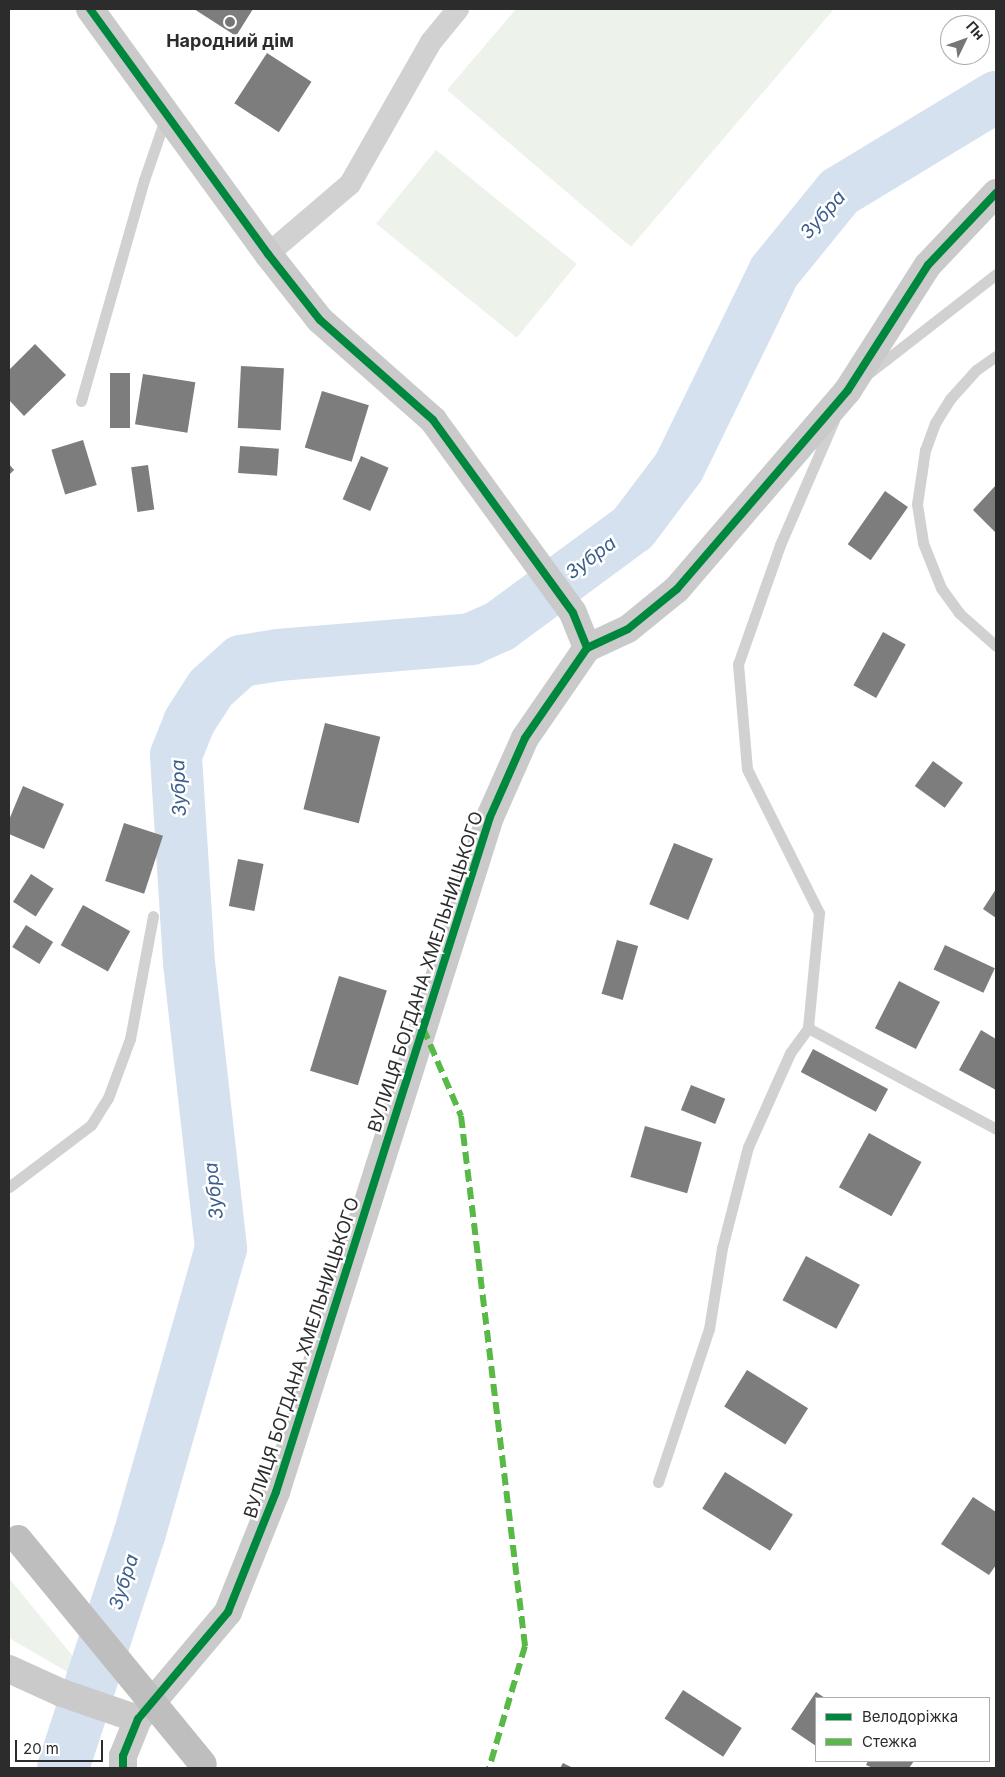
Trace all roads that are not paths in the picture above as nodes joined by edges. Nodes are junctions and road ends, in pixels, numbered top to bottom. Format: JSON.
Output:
{"nodes":[{"id":1,"x":90,"y":9,"type":"edge"},
{"id":2,"x":458,"y":9,"type":"edge"},
{"id":3,"x":166,"y":114,"type":"junction"},
{"id":4,"x":996,"y":193,"type":"edge"},
{"id":5,"x":268,"y":254,"type":"junction"},
{"id":6,"x":996,"y":274,"type":"edge"},
{"id":7,"x":996,"y":356,"type":"edge"},
{"id":8,"x":848,"y":390,"type":"junction"},
{"id":9,"x":81,"y":401,"type":"dead end"},
{"id":10,"x":996,"y":646,"type":"edge"},
{"id":11,"x":587,"y":648,"type":"junction"},
{"id":12,"x":153,"y":916,"type":"dead end"},
{"id":13,"x":808,"y":1028,"type":"junction"},
{"id":14,"x":996,"y":1129,"type":"edge"},
{"id":15,"x":9,"y":1187,"type":"edge"},
{"id":16,"x":658,"y":1482,"type":"dead end"},
{"id":17,"x":18,"y":1540,"type":"dead end"},
{"id":18,"x":9,"y":1668,"type":"edge"},
{"id":19,"x":126,"y":1714,"type":"junction"},
{"id":20,"x":204,"y":1764,"type":"dead end"},
{"id":21,"x":123,"y":1768,"type":"edge"}],
"edges":[{"from":1,"to":3,"type":"street"},
{"from":2,"to":5,"type":"street"},
{"from":3,"to":5,"type":"street"},
{"from":3,"to":9,"type":"lane"},
{"from":4,"to":8,"type":"street"},
{"from":5,"to":11,"type":"street"},
{"from":6,"to":8,"type":"lane"},
{"from":7,"to":10,"type":"lane"},
{"from":8,"to":11,"type":"street"},
{"from":8,"to":13,"type":"lane"},
{"from":11,"to":19,"type":"street","name":"ВУЛИЦЯ БОГДАНА ХМЕЛЬНИЦЬКОГО"},
{"from":12,"to":15,"type":"lane"},
{"from":13,"to":14,"type":"lane"},
{"from":13,"to":16,"type":"lane"},
{"from":17,"to":20,"type":"highway","bridge":true},
{"from":18,"to":19,"type":"street"},
{"from":19,"to":21,"type":"street","name":"ВУЛИЦЯ БОГДАНА ХМЕЛЬНИЦЬКОГО"}]}
